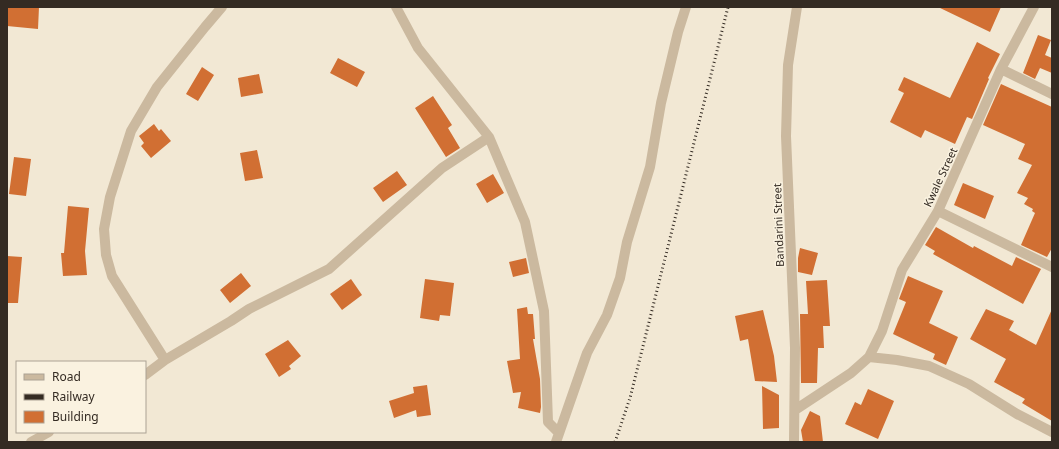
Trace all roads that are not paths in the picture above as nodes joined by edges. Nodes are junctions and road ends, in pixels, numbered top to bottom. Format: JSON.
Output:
{"nodes":[{"id":1,"x":222,"y":7,"type":"edge"},
{"id":2,"x":396,"y":7,"type":"edge"},
{"id":3,"x":686,"y":7,"type":"edge"},
{"id":4,"x":797,"y":7,"type":"edge"},
{"id":5,"x":1034,"y":7,"type":"edge"},
{"id":6,"x":1001,"y":70,"type":"junction"},
{"id":7,"x":1052,"y":94,"type":"edge"},
{"id":8,"x":489,"y":137,"type":"junction"},
{"id":9,"x":938,"y":211,"type":"junction"},
{"id":10,"x":1052,"y":267,"type":"edge"},
{"id":11,"x":869,"y":357,"type":"junction"},
{"id":12,"x":165,"y":360,"type":"junction"},
{"id":13,"x":146,"y":374,"type":"edge"},
{"id":14,"x":795,"y":410,"type":"junction"},
{"id":15,"x":1052,"y":432,"type":"edge"},
{"id":16,"x":48,"y":433,"type":"edge"},
{"id":17,"x":558,"y":438,"type":"edge"},
{"id":18,"x":31,"y":442,"type":"edge"},
{"id":19,"x":794,"y":442,"type":"edge"}],
"edges":[{"from":1,"to":12,"type":"street"},
{"from":2,"to":8,"type":"street"},
{"from":3,"to":17,"type":"street"},
{"from":4,"to":14,"type":"street","name":"Bandarini Street"},
{"from":5,"to":6,"type":"street","name":"Kwale Street"},
{"from":6,"to":7,"type":"street"},
{"from":6,"to":9,"type":"street","name":"Kwale Street"},
{"from":8,"to":12,"type":"street"},
{"from":8,"to":17,"type":"street"},
{"from":9,"to":10,"type":"street"},
{"from":9,"to":11,"type":"street","name":"Kwale Street"},
{"from":11,"to":14,"type":"street"},
{"from":11,"to":15,"type":"street"},
{"from":12,"to":13,"type":"street"},
{"from":14,"to":19,"type":"street","name":"Bandarini Street"},
{"from":16,"to":18,"type":"street"}]}
